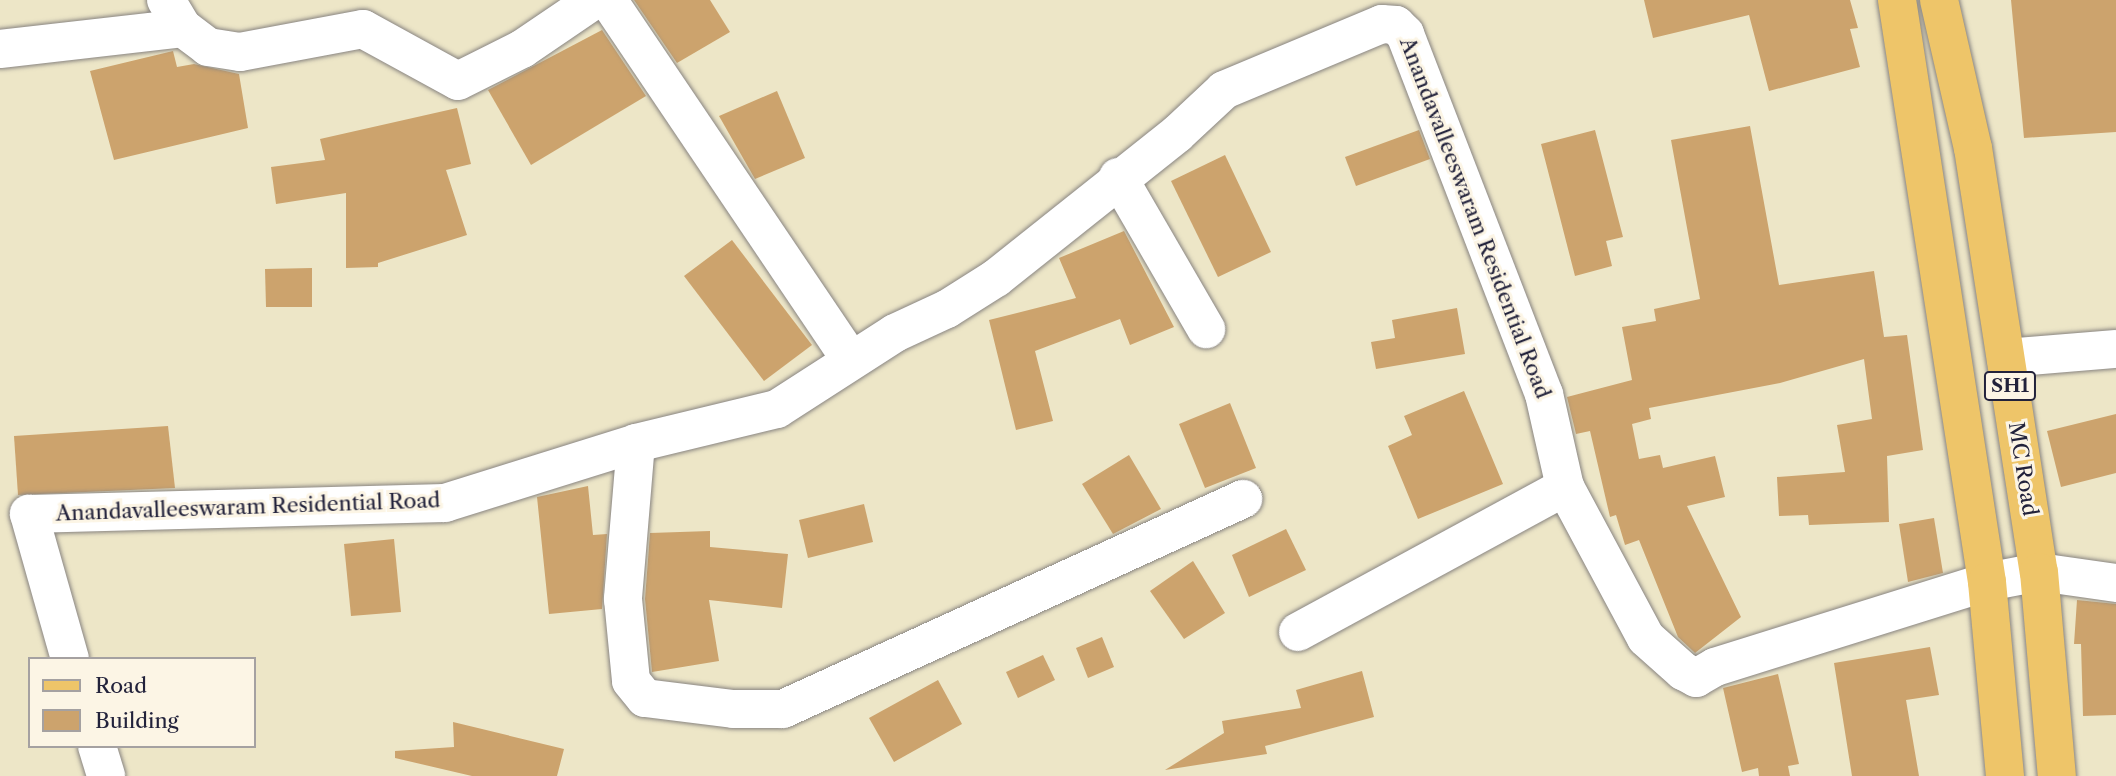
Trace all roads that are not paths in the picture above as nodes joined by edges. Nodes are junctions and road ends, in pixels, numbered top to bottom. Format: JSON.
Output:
{"nodes":[{"id":1,"x":594,"y":0,"type":"edge"},
{"id":2,"x":608,"y":0,"type":"edge"},
{"id":3,"x":1897,"y":0,"type":"edge"},
{"id":4,"x":1939,"y":0,"type":"edge"},
{"id":5,"x":175,"y":14,"type":"edge"},
{"id":6,"x":363,"y":14,"type":"edge"},
{"id":7,"x":0,"y":49,"type":"edge"},
{"id":8,"x":1118,"y":177,"type":"junction"},
{"id":9,"x":1206,"y":329,"type":"dead end"},
{"id":10,"x":2116,"y":349,"type":"edge"},
{"id":11,"x":2006,"y":358,"type":"junction"},
{"id":12,"x":851,"y":360,"type":"junction"},
{"id":13,"x":636,"y":443,"type":"junction"},
{"id":14,"x":1565,"y":486,"type":"junction"},
{"id":15,"x":1243,"y":499,"type":"dead end"},
{"id":16,"x":15,"y":516,"type":"edge"},
{"id":17,"x":2039,"y":572,"type":"junction"},
{"id":18,"x":1987,"y":582,"type":"junction"},
{"id":19,"x":2116,"y":583,"type":"edge"},
{"id":20,"x":1298,"y":632,"type":"dead end"},
{"id":21,"x":69,"y":657,"type":"edge"},
{"id":22,"x":98,"y":748,"type":"edge"},
{"id":23,"x":106,"y":776,"type":"edge"},
{"id":24,"x":2005,"y":776,"type":"edge"},
{"id":25,"x":2057,"y":776,"type":"edge"}],
"edges":[{"from":1,"to":6,"type":"street"},
{"from":2,"to":12,"type":"street"},
{"from":3,"to":18,"type":"main road","number":"SH1"},
{"from":4,"to":11,"type":"main road","name":"MC Road","number":"SH1"},
{"from":5,"to":6,"type":"street"},
{"from":5,"to":7,"type":"street"},
{"from":8,"to":9,"type":"street"},
{"from":8,"to":12,"type":"street","name":"Anandavalleeswaram Residential Road"},
{"from":8,"to":14,"type":"street","name":"Anandavalleeswaram Residential Road"},
{"from":10,"to":11,"type":"street"},
{"from":11,"to":17,"type":"main road","name":"MC Road","number":"SH1"},
{"from":12,"to":13,"type":"street","name":"Anandavalleeswaram Residential Road"},
{"from":13,"to":15,"type":"street"},
{"from":13,"to":16,"type":"street","name":"Anandavalleeswaram Residential Road"},
{"from":14,"to":18,"type":"street","name":"Anandavalleeswaram Residential Road"},
{"from":14,"to":20,"type":"street"},
{"from":16,"to":21,"type":"street","name":"Anandavalleeswaram Residential Road"},
{"from":17,"to":18,"type":"street"},
{"from":17,"to":19,"type":"street"},
{"from":17,"to":25,"type":"main road","name":"MC Road","number":"SH1"},
{"from":18,"to":24,"type":"main road","number":"SH1"},
{"from":22,"to":23,"type":"street"}]}
